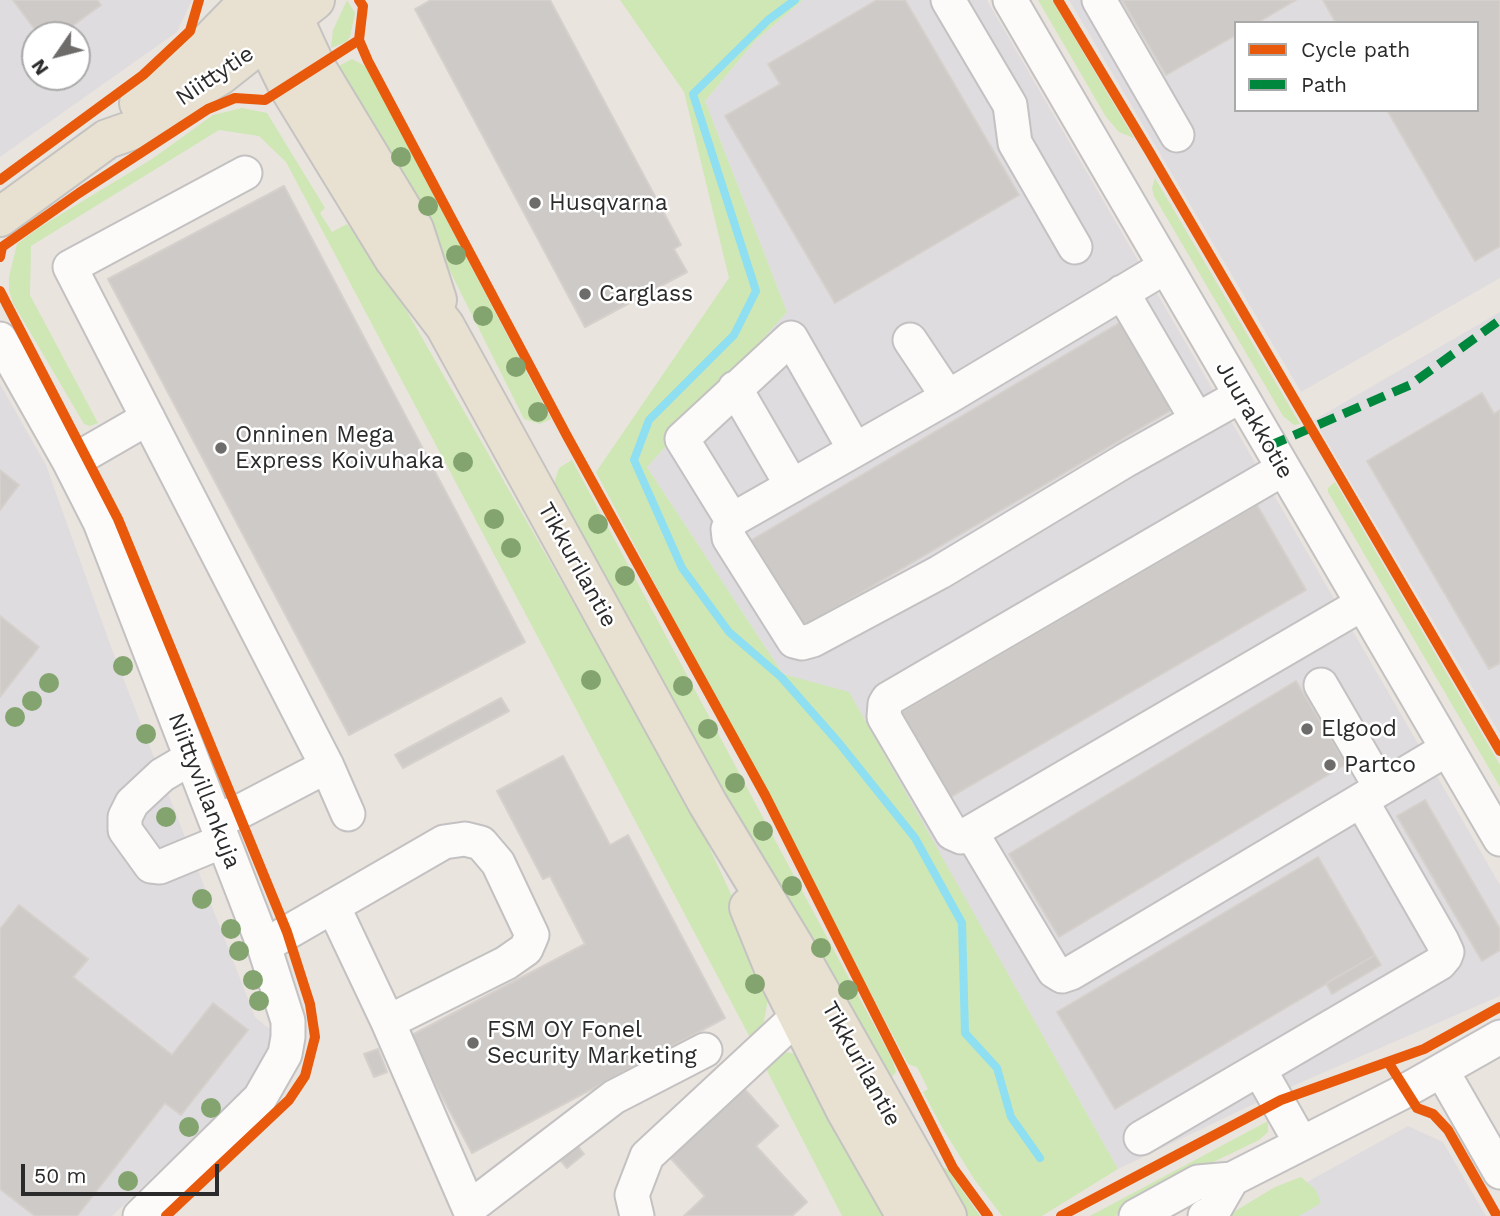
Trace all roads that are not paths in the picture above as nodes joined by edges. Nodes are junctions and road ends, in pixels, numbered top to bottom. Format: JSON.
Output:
{"nodes":[{"id":1,"x":948,"y":0,"type":"edge"},
{"id":2,"x":1010,"y":0,"type":"edge"},
{"id":3,"x":1099,"y":0,"type":"edge"},
{"id":4,"x":248,"y":1,"type":"edge"},
{"id":5,"x":290,"y":15,"type":"edge"},
{"id":6,"x":1177,"y":135,"type":"dead end"},
{"id":7,"x":107,"y":139,"type":"junction"},
{"id":8,"x":245,"y":173,"type":"dead end"},
{"id":9,"x":0,"y":216,"type":"edge"},
{"id":10,"x":1075,"y":247,"type":"dead end"},
{"id":11,"x":1165,"y":267,"type":"junction"},
{"id":12,"x":1122,"y":292,"type":"junction"},
{"id":13,"x":0,"y":339,"type":"edge"},
{"id":14,"x":910,"y":340,"type":"dead end"},
{"id":15,"x":735,"y":388,"type":"junction"},
{"id":16,"x":1240,"y":396,"type":"junction"},
{"id":17,"x":948,"y":397,"type":"junction"},
{"id":18,"x":148,"y":418,"type":"junction"},
{"id":19,"x":1197,"y":420,"type":"junction"},
{"id":20,"x":855,"y":450,"type":"junction"},
{"id":21,"x":70,"y":463,"type":"junction"},
{"id":22,"x":1283,"y":469,"type":"junction"},
{"id":23,"x":792,"y":486,"type":"junction"},
{"id":24,"x":732,"y":520,"type":"junction"},
{"id":25,"x":1362,"y":604,"type":"junction"},
{"id":26,"x":1321,"y":685,"type":"dead end"},
{"id":27,"x":1447,"y":749,"type":"junction"},
{"id":28,"x":191,"y":758,"type":"junction"},
{"id":29,"x":327,"y":766,"type":"junction"},
{"id":30,"x":1371,"y":794,"type":"junction"},
{"id":31,"x":708,"y":804,"type":"junction"},
{"id":32,"x":348,"y":814,"type":"dead end"},
{"id":33,"x":219,"y":830,"type":"junction"},
{"id":34,"x":971,"y":832,"type":"junction"},
{"id":35,"x":1500,"y":839,"type":"edge"},
{"id":36,"x":333,"y":906,"type":"junction"},
{"id":37,"x":264,"y":946,"type":"junction"},
{"id":38,"x":798,"y":1016,"type":"junction"},
{"id":39,"x":388,"y":1022,"type":"junction"},
{"id":40,"x":1500,"y":1037,"type":"edge"},
{"id":41,"x":705,"y":1050,"type":"dead end"},
{"id":42,"x":1259,"y":1069,"type":"junction"},
{"id":43,"x":1442,"y":1071,"type":"junction"},
{"id":44,"x":1141,"y":1138,"type":"dead end"},
{"id":45,"x":1301,"y":1143,"type":"junction"},
{"id":46,"x":1500,"y":1172,"type":"edge"},
{"id":47,"x":1232,"y":1179,"type":"junction"},
{"id":48,"x":140,"y":1216,"type":"edge"},
{"id":49,"x":637,"y":1216,"type":"edge"},
{"id":50,"x":906,"y":1216,"type":"edge"},
{"id":51,"x":947,"y":1216,"type":"edge"},
{"id":52,"x":1136,"y":1216,"type":"edge"},
{"id":53,"x":1205,"y":1216,"type":"edge"}],
"edges":[{"from":1,"to":10,"type":"street"},
{"from":2,"to":11,"type":"street","name":"Juurakkotie"},
{"from":3,"to":6,"type":"street"},
{"from":4,"to":5,"type":"main road","name":"Tikkurilantie"},
{"from":4,"to":7,"type":"main road","name":"Niittytie"},
{"from":5,"to":7,"type":"main road","name":"Niittytie"},
{"from":5,"to":31,"type":"main road","name":"Tikkurilantie"},
{"from":7,"to":9,"type":"main road","name":"Niittytie"},
{"from":8,"to":18,"type":"street"},
{"from":11,"to":12,"type":"street"},
{"from":11,"to":16,"type":"street","name":"Juurakkotie"},
{"from":12,"to":17,"type":"street"},
{"from":12,"to":19,"type":"street"},
{"from":13,"to":21,"type":"street","name":"Niittyvillankuja"},
{"from":14,"to":17,"type":"street"},
{"from":15,"to":20,"type":"street"},
{"from":15,"to":23,"type":"street"},
{"from":15,"to":24,"type":"street"},
{"from":16,"to":19,"type":"street"},
{"from":16,"to":22,"type":"street","name":"Juurakkotie"},
{"from":17,"to":20,"type":"street"},
{"from":18,"to":21,"type":"street"},
{"from":18,"to":29,"type":"street"},
{"from":19,"to":24,"type":"street"},
{"from":20,"to":23,"type":"street"},
{"from":21,"to":28,"type":"street","name":"Niittyvillankuja"},
{"from":22,"to":25,"type":"street","name":"Juurakkotie"},
{"from":22,"to":34,"type":"street"},
{"from":23,"to":24,"type":"street"},
{"from":25,"to":27,"type":"street","name":"Juurakkotie"},
{"from":25,"to":34,"type":"street"},
{"from":26,"to":30,"type":"street"},
{"from":27,"to":30,"type":"street"},
{"from":27,"to":35,"type":"street","name":"Juurakkotie"},
{"from":28,"to":33,"type":"street","name":"Niittyvillankuja"},
{"from":28,"to":33,"type":"street"},
{"from":29,"to":32,"type":"street"},
{"from":29,"to":33,"type":"street"},
{"from":30,"to":34,"type":"street"},
{"from":30,"to":42,"type":"street"},
{"from":31,"to":38,"type":"main road","name":"Tikkurilantie"},
{"from":31,"to":51,"type":"main road","name":"Tikkurilantie"},
{"from":33,"to":37,"type":"street","name":"Niittyvillankuja"},
{"from":36,"to":37,"type":"street"},
{"from":36,"to":39,"type":"street"},
{"from":36,"to":39,"type":"street"},
{"from":37,"to":48,"type":"street","name":"Niittyvillankuja"},
{"from":38,"to":49,"type":"street"},
{"from":38,"to":50,"type":"main road","name":"Tikkurilantie"},
{"from":39,"to":41,"type":"street"},
{"from":40,"to":43,"type":"street"},
{"from":42,"to":44,"type":"street"},
{"from":42,"to":45,"type":"street"},
{"from":43,"to":45,"type":"street"},
{"from":43,"to":46,"type":"street"},
{"from":45,"to":47,"type":"street"},
{"from":47,"to":52,"type":"street"},
{"from":47,"to":53,"type":"street"}]}
